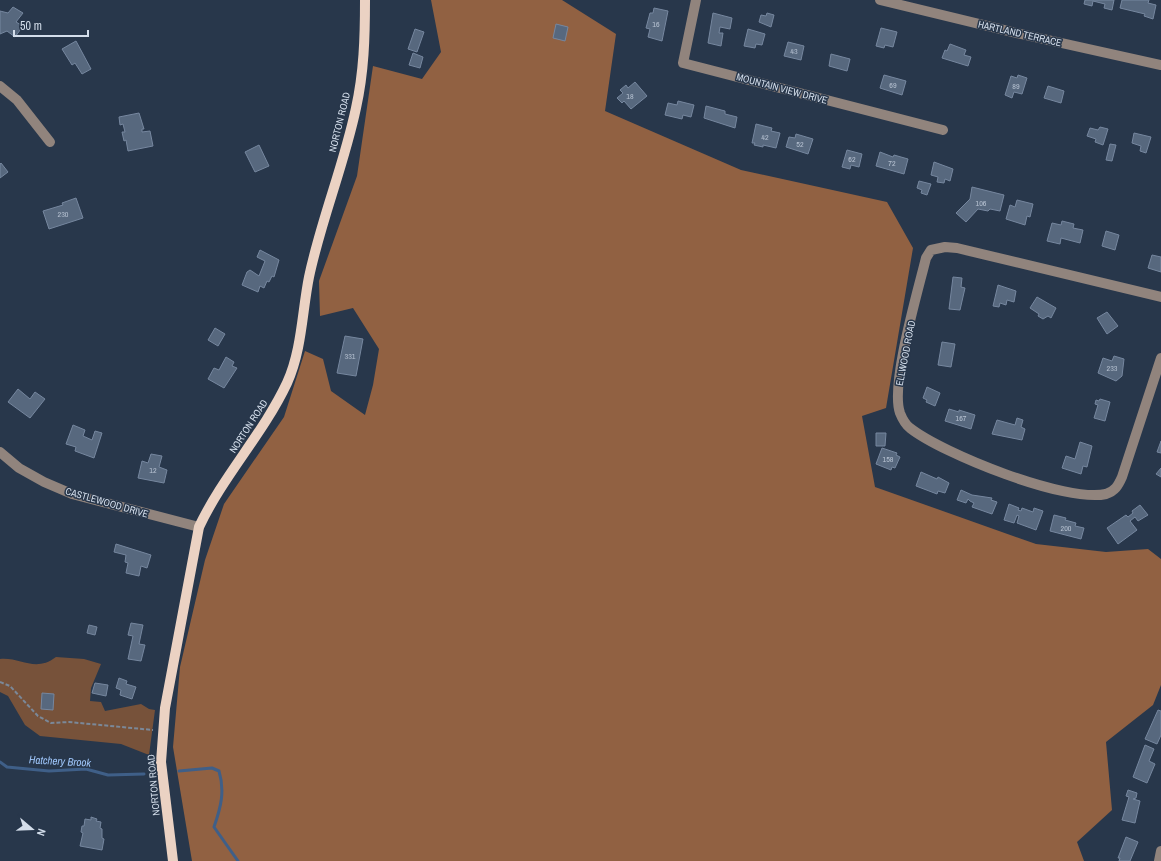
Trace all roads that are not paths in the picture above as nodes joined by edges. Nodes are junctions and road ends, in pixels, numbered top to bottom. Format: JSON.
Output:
{"nodes":[{"id":1,"x":366,"y":0,"type":"edge"},
{"id":2,"x":696,"y":0,"type":"edge"},
{"id":3,"x":880,"y":0,"type":"edge"},
{"id":4,"x":1161,"y":65,"type":"edge"},
{"id":5,"x":0,"y":86,"type":"edge"},
{"id":6,"x":943,"y":130,"type":"dead end"},
{"id":7,"x":50,"y":142,"type":"dead end"},
{"id":8,"x":1161,"y":297,"type":"edge"},
{"id":9,"x":1161,"y":358,"type":"edge"},
{"id":10,"x":0,"y":452,"type":"edge"},
{"id":11,"x":199,"y":527,"type":"junction"},
{"id":12,"x":1161,"y":851,"type":"edge"},
{"id":13,"x":173,"y":861,"type":"edge"},
{"id":14,"x":1159,"y":861,"type":"edge"}],
"edges":[{"from":1,"to":11,"type":"main road","name":"NORTON ROAD"},
{"from":2,"to":6,"type":"street","name":"MOUNTAIN VIEW DRIVE"},
{"from":3,"to":4,"type":"street","name":"HARTLAND TERRACE"},
{"from":5,"to":7,"type":"street"},
{"from":8,"to":9,"type":"street","name":"ELLWOOD ROAD"},
{"from":10,"to":11,"type":"street","name":"CASTLEWOOD DRIVE"},
{"from":11,"to":13,"type":"main road","name":"NORTON ROAD"},
{"from":12,"to":14,"type":"street"}]}
